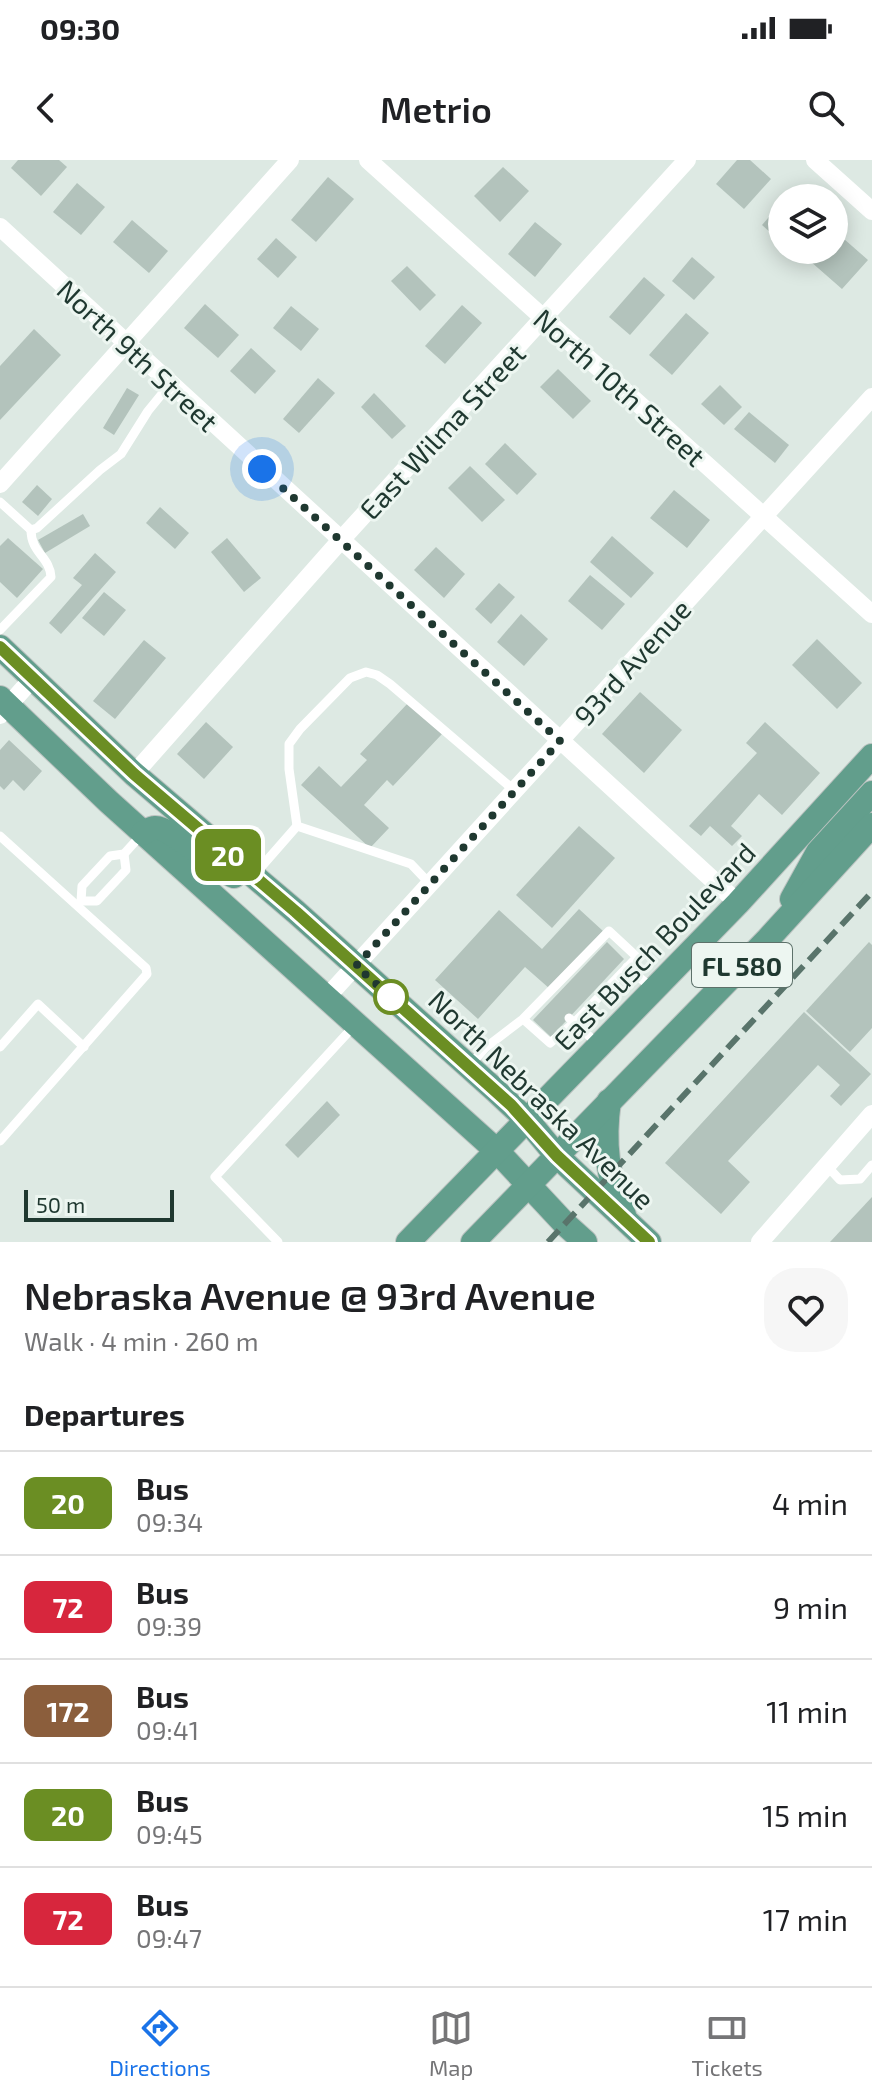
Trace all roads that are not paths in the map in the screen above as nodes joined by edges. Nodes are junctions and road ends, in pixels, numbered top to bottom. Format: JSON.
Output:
{"nodes":[{"id":1,"x":290,"y":160,"type":"edge"},
{"id":2,"x":368,"y":160,"type":"edge"},
{"id":3,"x":687,"y":160,"type":"edge"},
{"id":4,"x":815,"y":160,"type":"edge"},
{"id":5,"x":872,"y":211,"type":"edge"},
{"id":6,"x":0,"y":227,"type":"edge"},
{"id":7,"x":544,"y":319,"type":"junction"},
{"id":8,"x":125,"y":343,"type":"junction"},
{"id":9,"x":170,"y":384,"type":"junction"},
{"id":10,"x":872,"y":397,"type":"edge"},
{"id":11,"x":0,"y":484,"type":"edge"},
{"id":12,"x":0,"y":502,"type":"edge"},
{"id":13,"x":764,"y":516,"type":"junction"},
{"id":14,"x":31,"y":530,"type":"junction"},
{"id":15,"x":340,"y":541,"type":"junction"},
{"id":16,"x":872,"y":614,"type":"edge"},
{"id":17,"x":0,"y":630,"type":"edge"},
{"id":18,"x":0,"y":647,"type":"edge"},
{"id":19,"x":32,"y":679,"type":"junction"},
{"id":20,"x":3,"y":706,"type":"edge"},
{"id":21,"x":560,"y":741,"type":"junction"},
{"id":22,"x":872,"y":756,"type":"edge"},
{"id":23,"x":134,"y":774,"type":"junction"},
{"id":24,"x":515,"y":791,"type":"junction"},
{"id":25,"x":872,"y":793,"type":"edge"},
{"id":26,"x":872,"y":825,"type":"edge"},
{"id":27,"x":297,"y":826,"type":"junction"},
{"id":28,"x":143,"y":833,"type":"junction"},
{"id":29,"x":0,"y":836,"type":"edge"},
{"id":30,"x":124,"y":854,"type":"junction"},
{"id":31,"x":253,"y":876,"type":"junction"},
{"id":32,"x":430,"y":884,"type":"junction"},
{"id":33,"x":79,"y":903,"type":"junction"},
{"id":34,"x":738,"y":903,"type":"junction"},
{"id":35,"x":768,"y":939,"type":"junction"},
{"id":36,"x":356,"y":966,"type":"junction"},
{"id":37,"x":627,"y":967,"type":"junction"},
{"id":38,"x":654,"y":990,"type":"junction"},
{"id":39,"x":327,"y":997,"type":"junction"},
{"id":40,"x":523,"y":1019,"type":"junction"},
{"id":41,"x":572,"y":1020,"type":"junction"},
{"id":42,"x":356,"y":1023,"type":"junction"},
{"id":43,"x":600,"y":1045,"type":"junction"},
{"id":44,"x":0,"y":1047,"type":"edge"},
{"id":45,"x":84,"y":1047,"type":"junction"},
{"id":46,"x":468,"y":1066,"type":"junction"},
{"id":47,"x":609,"y":1101,"type":"junction"},
{"id":48,"x":872,"y":1114,"type":"edge"},
{"id":49,"x":528,"y":1121,"type":"junction"},
{"id":50,"x":0,"y":1141,"type":"edge"},
{"id":51,"x":497,"y":1151,"type":"junction"},
{"id":52,"x":557,"y":1156,"type":"junction"},
{"id":53,"x":872,"y":1165,"type":"edge"},
{"id":54,"x":827,"y":1166,"type":"junction"},
{"id":55,"x":527,"y":1185,"type":"junction"},
{"id":56,"x":627,"y":1222,"type":"junction"},
{"id":57,"x":278,"y":1242,"type":"edge"},
{"id":58,"x":408,"y":1242,"type":"edge"},
{"id":59,"x":473,"y":1242,"type":"edge"},
{"id":60,"x":585,"y":1242,"type":"edge"},
{"id":61,"x":649,"y":1242,"type":"edge"},
{"id":62,"x":760,"y":1242,"type":"edge"}],
"edges":[{"from":1,"to":8,"type":"street"},
{"from":2,"to":7,"type":"street","name":"North 10th Street"},
{"from":3,"to":7,"type":"street","name":"East Wilma Street"},
{"from":4,"to":5,"type":"street"},
{"from":6,"to":8,"type":"street","name":"North 9th Street"},
{"from":7,"to":13,"type":"street","name":"North 10th Street"},
{"from":7,"to":15,"type":"street","name":"East Wilma Street"},
{"from":8,"to":9,"type":"street","name":"North 9th Street"},
{"from":8,"to":11,"type":"street"},
{"from":9,"to":14,"type":"lane"},
{"from":9,"to":15,"type":"street","name":"North 9th Street"},
{"from":10,"to":13,"type":"street","name":"93rd Avenue"},
{"from":12,"to":14,"type":"lane"},
{"from":13,"to":16,"type":"street","name":"North 10th Street"},
{"from":13,"to":21,"type":"street","name":"93rd Avenue"},
{"from":14,"to":17,"type":"lane"},
{"from":15,"to":21,"type":"street","name":"North 9th Street"},
{"from":15,"to":23,"type":"street","name":"East Wilma Street"},
{"from":18,"to":19,"type":"main road","name":"North Nebraska Avenue"},
{"from":19,"to":20,"type":"street"},
{"from":19,"to":23,"type":"main road","name":"North Nebraska Avenue"},
{"from":20,"to":28,"type":"main road"},
{"from":21,"to":24,"type":"street","name":"93rd Avenue"},
{"from":21,"to":34,"type":"street","name":"North 9th Street"},
{"from":22,"to":34,"type":"main road","name":"East Busch Boulevard","number":"FL 580"},
{"from":23,"to":31,"type":"main road","name":"North Nebraska Avenue"},
{"from":24,"to":27,"type":"lane"},
{"from":24,"to":32,"type":"street","name":"93rd Avenue"},
{"from":25,"to":35,"type":"main road"},
{"from":26,"to":35,"type":"main road","number":"FL 580"},
{"from":27,"to":31,"type":"lane"},
{"from":27,"to":32,"type":"lane"},
{"from":28,"to":30,"type":"lane"},
{"from":28,"to":31,"type":"main road"},
{"from":28,"to":39,"type":"main road"},
{"from":29,"to":33,"type":"lane"},
{"from":30,"to":33,"type":"lane"},
{"from":30,"to":33,"type":"lane"},
{"from":31,"to":36,"type":"main road","name":"North Nebraska Avenue"},
{"from":32,"to":36,"type":"street","name":"93rd Avenue"},
{"from":33,"to":45,"type":"lane"},
{"from":34,"to":38,"type":"main road","name":"East Busch Boulevard","number":"FL 580"},
{"from":35,"to":47,"type":"main road","number":"FL 580"},
{"from":36,"to":39,"type":"street","name":"93rd Avenue"},
{"from":36,"to":46,"type":"main road","name":"North Nebraska Avenue"},
{"from":37,"to":38,"type":"lane"},
{"from":37,"to":40,"type":"lane"},
{"from":37,"to":41,"type":"lane"},
{"from":38,"to":43,"type":"main road","name":"East Busch Boulevard","number":"FL 580"},
{"from":39,"to":42,"type":"main road"},
{"from":40,"to":41,"type":"lane"},
{"from":40,"to":46,"type":"lane"},
{"from":41,"to":43,"type":"lane"},
{"from":42,"to":51,"type":"main road"},
{"from":42,"to":57,"type":"lane"},
{"from":43,"to":49,"type":"main road","name":"East Busch Boulevard","number":"FL 580"},
{"from":44,"to":45,"type":"lane"},
{"from":45,"to":50,"type":"lane"},
{"from":46,"to":49,"type":"main road","name":"North Nebraska Avenue"},
{"from":47,"to":52,"type":"main road","number":"FL 580"},
{"from":47,"to":56,"type":"main road"},
{"from":48,"to":54,"type":"street"},
{"from":49,"to":51,"type":"main road","name":"East Busch Boulevard","number":"FL 580"},
{"from":49,"to":52,"type":"main road","name":"North Nebraska Avenue"},
{"from":51,"to":55,"type":"main road"},
{"from":51,"to":58,"type":"main road","name":"East Busch Boulevard","number":"FL 580"},
{"from":52,"to":55,"type":"main road","number":"FL 580"},
{"from":52,"to":56,"type":"main road","name":"North Nebraska Avenue"},
{"from":53,"to":54,"type":"lane"},
{"from":54,"to":62,"type":"street"},
{"from":55,"to":59,"type":"main road","number":"FL 580"},
{"from":55,"to":60,"type":"main road"},
{"from":56,"to":61,"type":"main road","name":"North Nebraska Avenue"}]}
